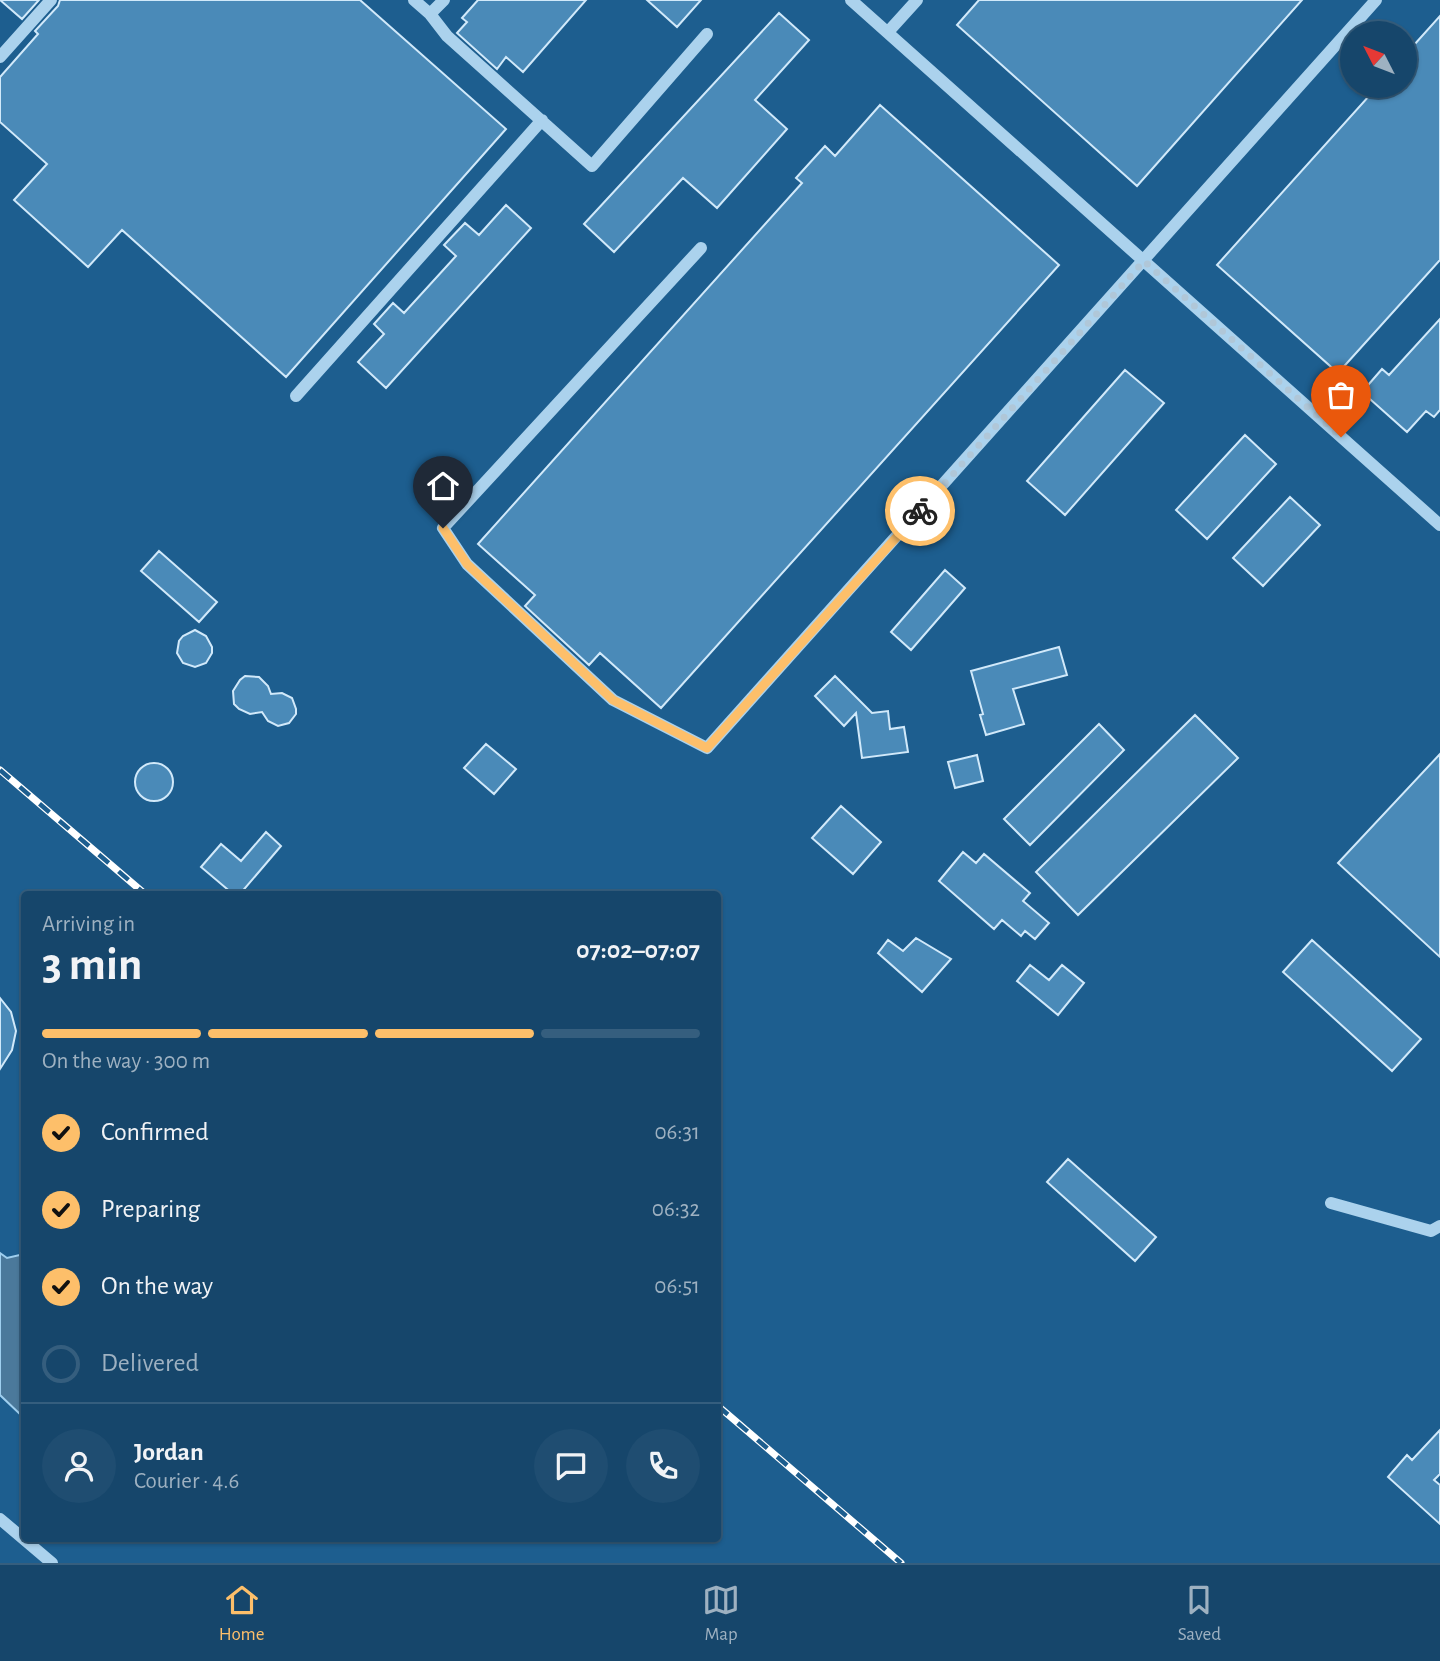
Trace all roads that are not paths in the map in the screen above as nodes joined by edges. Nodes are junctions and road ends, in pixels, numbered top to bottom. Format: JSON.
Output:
{"nodes":[{"id":1,"x":51,"y":0,"type":"edge"},
{"id":2,"x":414,"y":0,"type":"edge"},
{"id":3,"x":444,"y":0,"type":"edge"},
{"id":4,"x":851,"y":0,"type":"edge"},
{"id":5,"x":917,"y":0,"type":"edge"},
{"id":6,"x":1376,"y":0,"type":"edge"},
{"id":7,"x":430,"y":14,"type":"junction"},
{"id":8,"x":888,"y":33,"type":"junction"},
{"id":9,"x":707,"y":34,"type":"dead end"},
{"id":10,"x":0,"y":57,"type":"edge"},
{"id":11,"x":542,"y":120,"type":"junction"},
{"id":12,"x":701,"y":248,"type":"dead end"},
{"id":13,"x":1144,"y":261,"type":"junction"},
{"id":14,"x":296,"y":396,"type":"dead end"},
{"id":15,"x":1440,"y":525,"type":"edge"},
{"id":16,"x":1331,"y":1203,"type":"dead end"},
{"id":17,"x":1440,"y":1226,"type":"edge"},
{"id":18,"x":0,"y":1519,"type":"edge"},
{"id":19,"x":21,"y":1537,"type":"edge"},
{"id":20,"x":27,"y":1542,"type":"edge"},
{"id":21,"x":52,"y":1563,"type":"edge"}],
"edges":[{"from":1,"to":10,"type":"lane"},
{"from":2,"to":7,"type":"lane"},
{"from":3,"to":7,"type":"lane"},
{"from":4,"to":8,"type":"lane"},
{"from":5,"to":8,"type":"lane"},
{"from":6,"to":13,"type":"lane"},
{"from":7,"to":11,"type":"lane"},
{"from":8,"to":13,"type":"lane"},
{"from":9,"to":11,"type":"lane"},
{"from":11,"to":14,"type":"lane"},
{"from":12,"to":13,"type":"lane"},
{"from":13,"to":15,"type":"lane"},
{"from":16,"to":17,"type":"lane"},
{"from":18,"to":19,"type":"lane"},
{"from":20,"to":21,"type":"lane"}]}
